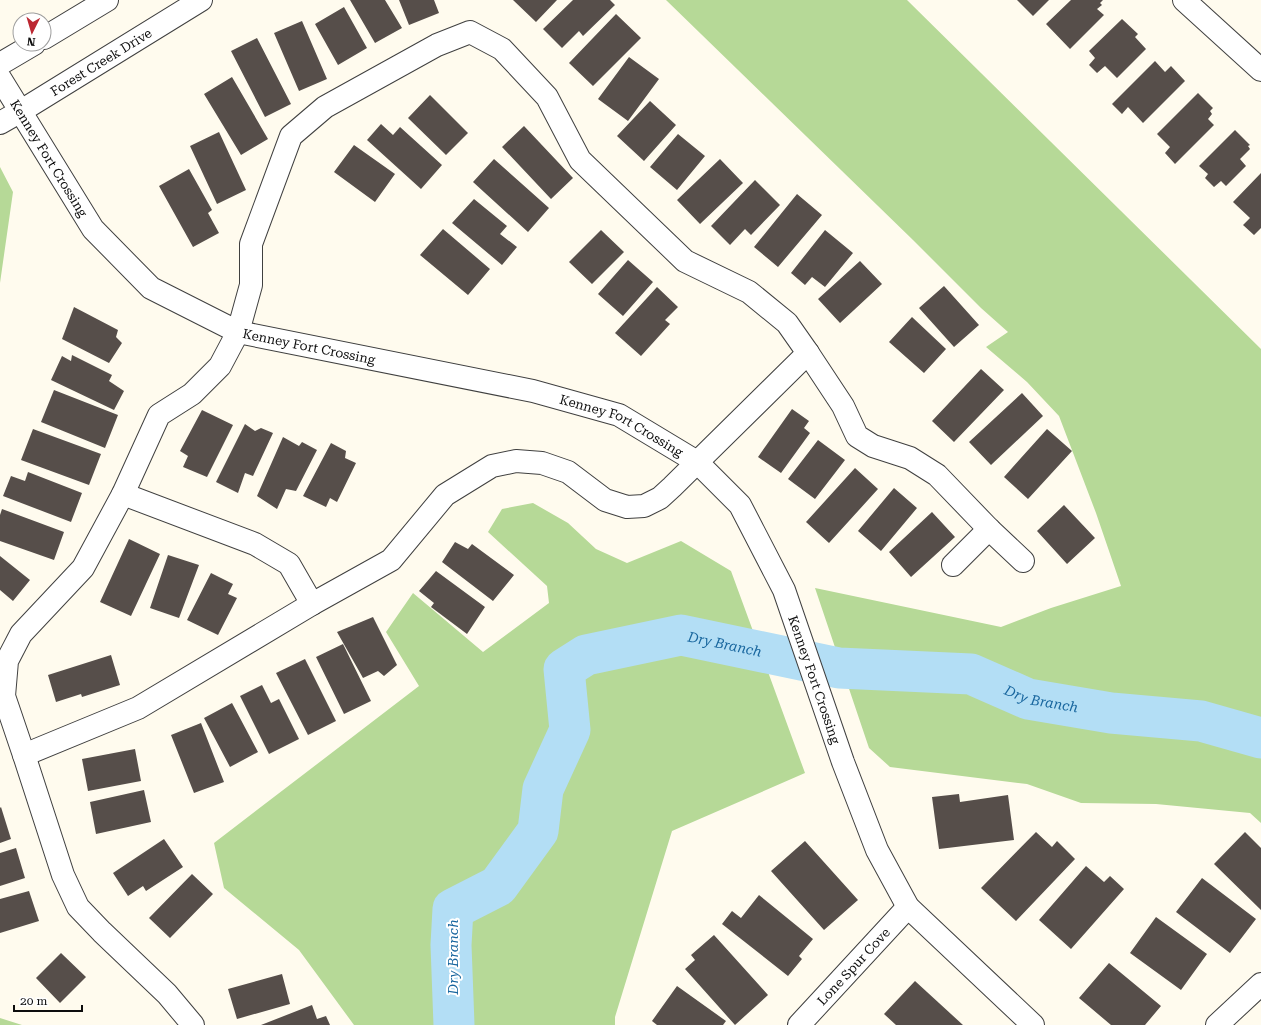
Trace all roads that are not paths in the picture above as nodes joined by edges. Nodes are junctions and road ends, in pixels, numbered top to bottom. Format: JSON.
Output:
{"nodes":[{"id":1,"x":107,"y":0,"type":"edge"},
{"id":2,"x":201,"y":0,"type":"edge"},
{"id":3,"x":1184,"y":0,"type":"edge"},
{"id":4,"x":52,"y":33,"type":"edge"},
{"id":5,"x":20,"y":52,"type":"edge"},
{"id":6,"x":1258,"y":62,"type":"edge"},
{"id":7,"x":0,"y":64,"type":"edge"},
{"id":8,"x":0,"y":78,"type":"edge"},
{"id":9,"x":21,"y":111,"type":"junction"},
{"id":10,"x":0,"y":123,"type":"edge"},
{"id":11,"x":238,"y":332,"type":"junction"},
{"id":12,"x":808,"y":353,"type":"junction"},
{"id":13,"x":697,"y":462,"type":"junction"},
{"id":14,"x":123,"y":494,"type":"junction"},
{"id":15,"x":988,"y":529,"type":"junction"},
{"id":16,"x":1023,"y":561,"type":"dead end"},
{"id":17,"x":953,"y":565,"type":"dead end"},
{"id":18,"x":312,"y":604,"type":"junction"},
{"id":19,"x":24,"y":755,"type":"junction"},
{"id":20,"x":908,"y":907,"type":"junction"},
{"id":21,"x":1261,"y":984,"type":"edge"},
{"id":22,"x":193,"y":1025,"type":"edge"},
{"id":23,"x":799,"y":1025,"type":"edge"},
{"id":24,"x":1033,"y":1025,"type":"edge"},
{"id":25,"x":1217,"y":1025,"type":"edge"}],
"edges":[{"from":1,"to":4,"type":"street"},
{"from":2,"to":9,"type":"street","name":"Forest Creek Drive"},
{"from":3,"to":6,"type":"street"},
{"from":5,"to":7,"type":"street"},
{"from":8,"to":9,"type":"street","name":"Kenney Fort Crossing"},
{"from":9,"to":10,"type":"street","name":"Forest Creek Drive"},
{"from":9,"to":11,"type":"street","name":"Kenney Fort Crossing"},
{"from":11,"to":12,"type":"street"},
{"from":11,"to":13,"type":"street","name":"Kenney Fort Crossing"},
{"from":11,"to":14,"type":"street"},
{"from":12,"to":13,"type":"street"},
{"from":12,"to":15,"type":"street"},
{"from":13,"to":18,"type":"street"},
{"from":13,"to":20,"type":"street","name":"Kenney Fort Crossing"},
{"from":14,"to":18,"type":"street"},
{"from":14,"to":19,"type":"street"},
{"from":15,"to":16,"type":"street"},
{"from":15,"to":17,"type":"street"},
{"from":18,"to":19,"type":"street"},
{"from":19,"to":22,"type":"street"},
{"from":20,"to":23,"type":"street","name":"Lone Spur Cove"},
{"from":20,"to":24,"type":"street","name":"Kenney Fort Crossing"},
{"from":21,"to":25,"type":"street"}]}
